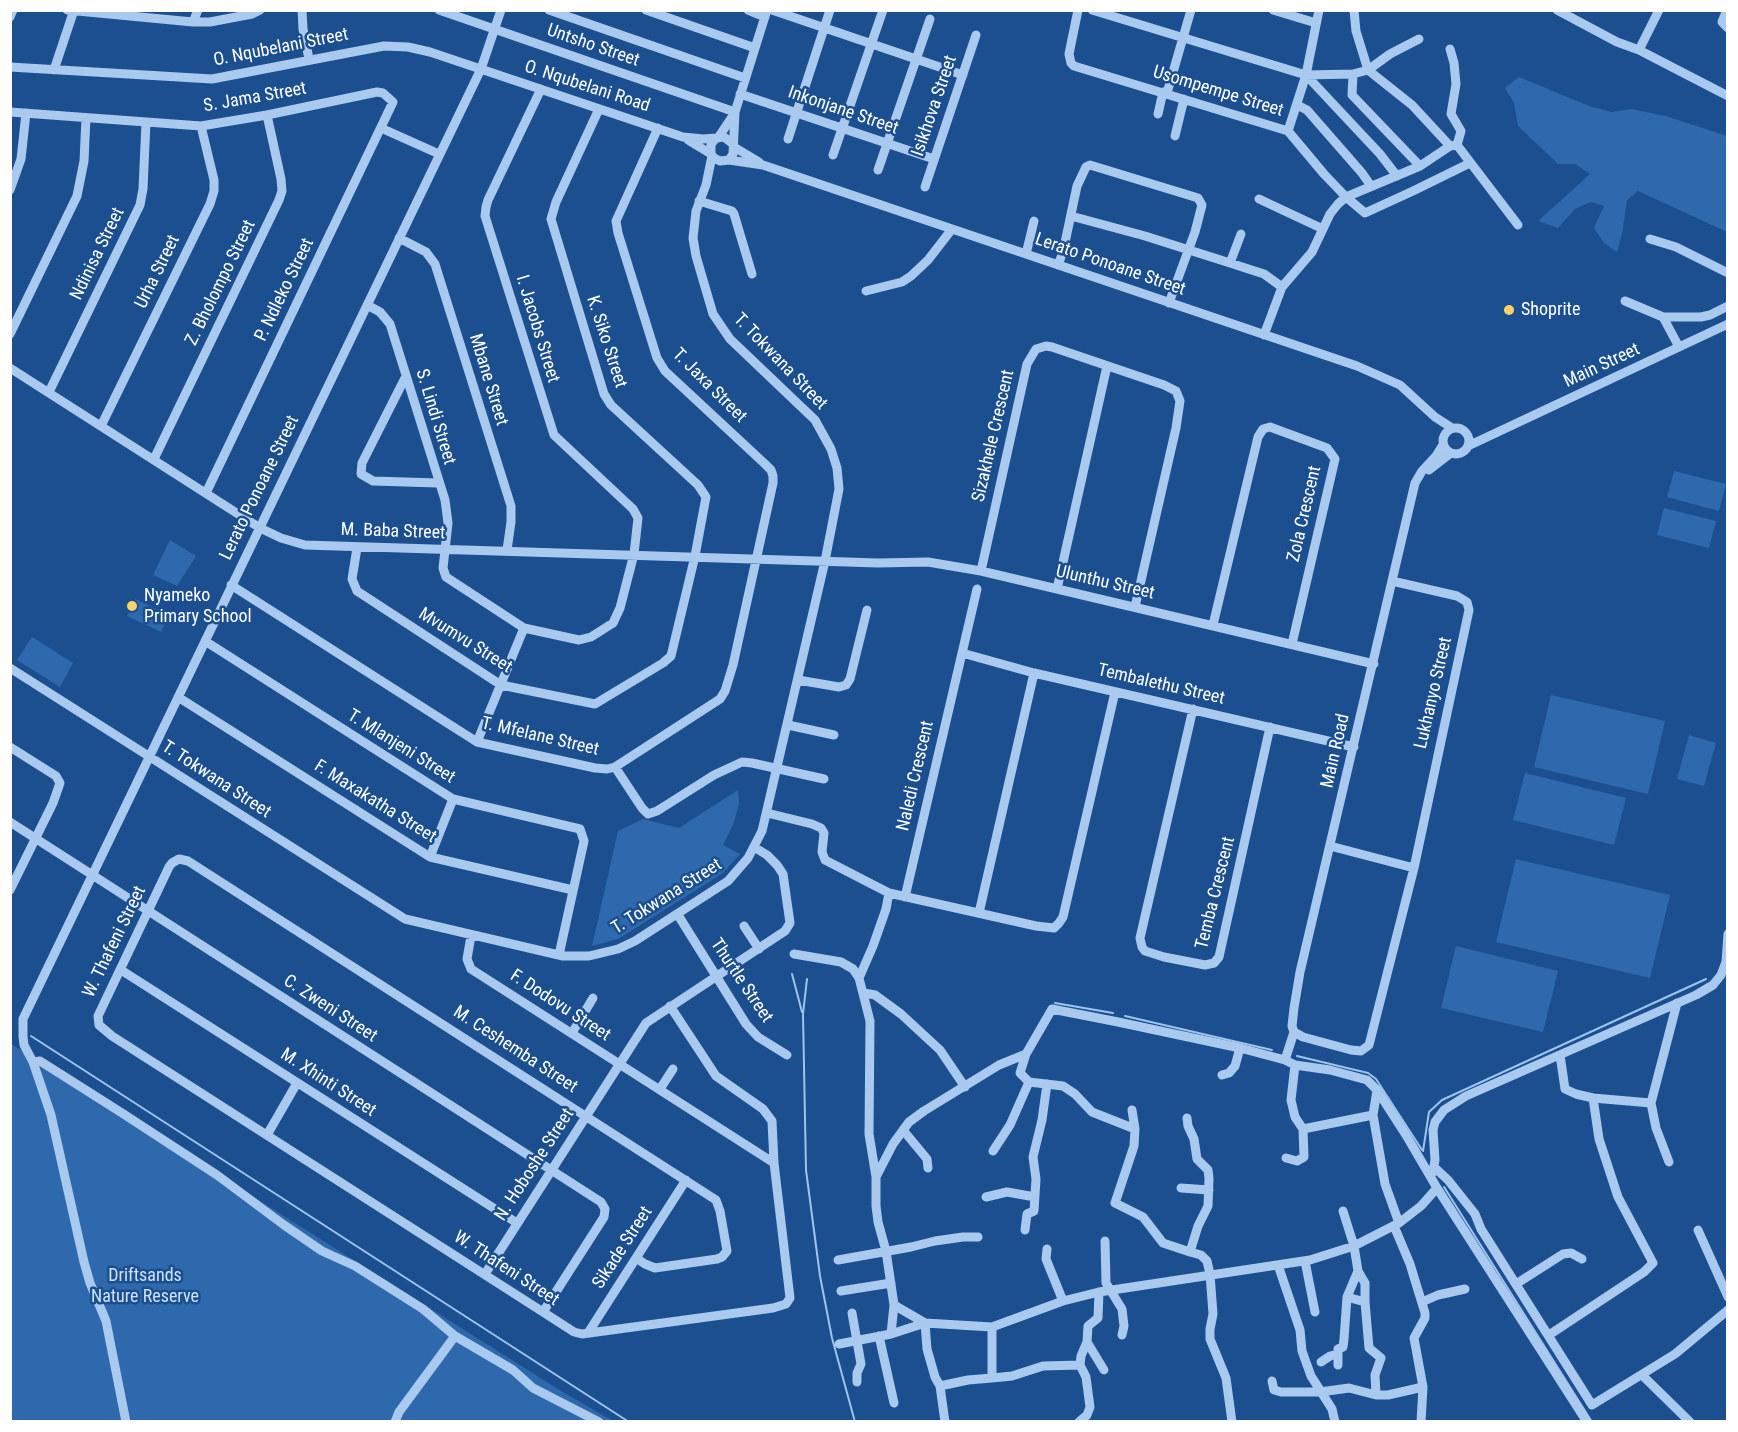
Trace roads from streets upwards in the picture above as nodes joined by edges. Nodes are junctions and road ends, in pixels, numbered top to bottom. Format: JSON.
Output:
{"nodes":[{"id":1,"x":14,"y":10,"type":"edge"},
{"id":2,"x":198,"y":10,"type":"edge"},
{"id":3,"x":260,"y":10,"type":"edge"},
{"id":4,"x":302,"y":10,"type":"edge"},
{"id":5,"x":439,"y":10,"type":"edge"},
{"id":6,"x":501,"y":10,"type":"edge"},
{"id":7,"x":549,"y":10,"type":"edge"},
{"id":8,"x":646,"y":10,"type":"edge"},
{"id":9,"x":748,"y":10,"type":"edge"},
{"id":10,"x":830,"y":10,"type":"edge"},
{"id":11,"x":882,"y":10,"type":"edge"},
{"id":12,"x":1078,"y":10,"type":"edge"},
{"id":13,"x":1092,"y":10,"type":"edge"},
{"id":14,"x":1191,"y":10,"type":"edge"},
{"id":15,"x":1273,"y":10,"type":"edge"},
{"id":16,"x":1319,"y":10,"type":"edge"},
{"id":17,"x":1354,"y":10,"type":"edge"},
{"id":18,"x":1557,"y":10,"type":"edge"},
{"id":19,"x":1659,"y":10,"type":"edge"},
{"id":20,"x":1727,"y":10,"type":"edge"},
{"id":21,"x":71,"y":11,"type":"edge"},
{"id":22,"x":768,"y":13,"type":"edge"},
{"id":23,"x":10,"y":17,"type":"edge"},
{"id":24,"x":930,"y":19,"type":"dead end"},
{"id":25,"x":193,"y":22,"type":"junction"},
{"id":26,"x":1316,"y":23,"type":"junction"},
{"id":27,"x":1728,"y":28,"type":"edge"},
{"id":28,"x":494,"y":29,"type":"junction"},
{"id":29,"x":824,"y":29,"type":"junction"},
{"id":30,"x":976,"y":34,"type":"dead end"},
{"id":31,"x":1183,"y":37,"type":"junction"},
{"id":32,"x":1419,"y":39,"type":"dead end"},
{"id":33,"x":870,"y":45,"type":"junction"},
{"id":34,"x":754,"y":48,"type":"junction"},
{"id":35,"x":1450,"y":49,"type":"dead end"},
{"id":36,"x":1640,"y":50,"type":"junction"},
{"id":37,"x":309,"y":59,"type":"junction"},
{"id":38,"x":916,"y":60,"type":"junction"},
{"id":39,"x":10,"y":67,"type":"edge"},
{"id":40,"x":481,"y":69,"type":"junction"},
{"id":41,"x":54,"y":70,"type":"junction"},
{"id":42,"x":1368,"y":70,"type":"junction"},
{"id":43,"x":1353,"y":74,"type":"junction"},
{"id":44,"x":963,"y":75,"type":"junction"},
{"id":45,"x":1306,"y":75,"type":"junction"},
{"id":46,"x":745,"y":78,"type":"junction"},
{"id":47,"x":541,"y":89,"type":"junction"},
{"id":48,"x":1165,"y":93,"type":"junction"},
{"id":49,"x":740,"y":94,"type":"junction"},
{"id":50,"x":1728,"y":96,"type":"edge"},
{"id":51,"x":1184,"y":99,"type":"junction"},
{"id":52,"x":393,"y":102,"type":"joint"},
{"id":53,"x":1297,"y":105,"type":"junction"},
{"id":54,"x":599,"y":109,"type":"junction"},
{"id":55,"x":10,"y":112,"type":"edge"},
{"id":56,"x":735,"y":112,"type":"junction"},
{"id":57,"x":796,"y":112,"type":"junction"},
{"id":58,"x":26,"y":113,"type":"junction"},
{"id":59,"x":1158,"y":114,"type":"dead end"},
{"id":60,"x":267,"y":115,"type":"junction"},
{"id":61,"x":87,"y":118,"type":"junction"},
{"id":62,"x":146,"y":122,"type":"junction"},
{"id":63,"x":201,"y":126,"type":"junction"},
{"id":64,"x":381,"y":128,"type":"junction"},
{"id":65,"x":658,"y":128,"type":"junction"},
{"id":66,"x":843,"y":128,"type":"junction"},
{"id":67,"x":1288,"y":131,"type":"junction"},
{"id":68,"x":683,"y":136,"type":"junction"},
{"id":69,"x":1175,"y":136,"type":"dead end"},
{"id":70,"x":717,"y":138,"type":"junction"},
{"id":71,"x":788,"y":139,"type":"dead end"},
{"id":72,"x":888,"y":144,"type":"junction"},
{"id":73,"x":734,"y":146,"type":"junction"},
{"id":74,"x":1454,"y":146,"type":"junction"},
{"id":75,"x":439,"y":154,"type":"junction"},
{"id":76,"x":712,"y":155,"type":"junction"},
{"id":77,"x":833,"y":155,"type":"dead end"},
{"id":78,"x":934,"y":159,"type":"junction"},
{"id":79,"x":726,"y":160,"type":"junction"},
{"id":80,"x":1470,"y":163,"type":"junction"},
{"id":81,"x":763,"y":165,"type":"junction"},
{"id":82,"x":1420,"y":166,"type":"junction"},
{"id":83,"x":878,"y":170,"type":"dead end"},
{"id":84,"x":1397,"y":176,"type":"junction"},
{"id":85,"x":706,"y":185,"type":"junction"},
{"id":86,"x":1371,"y":186,"type":"junction"},
{"id":87,"x":925,"y":187,"type":"dead end"},
{"id":88,"x":10,"y":190,"type":"edge"},
{"id":89,"x":1346,"y":196,"type":"junction"},
{"id":90,"x":1259,"y":199,"type":"dead end"},
{"id":91,"x":699,"y":201,"type":"junction"},
{"id":92,"x":1071,"y":216,"type":"junction"},
{"id":93,"x":1034,"y":220,"type":"dead end"},
{"id":94,"x":1518,"y":225,"type":"dead end"},
{"id":95,"x":952,"y":229,"type":"junction"},
{"id":96,"x":1323,"y":229,"type":"junction"},
{"id":97,"x":1242,"y":234,"type":"dead end"},
{"id":98,"x":399,"y":238,"type":"junction"},
{"id":99,"x":1650,"y":239,"type":"dead end"},
{"id":100,"x":1188,"y":250,"type":"junction"},
{"id":101,"x":1026,"y":254,"type":"junction"},
{"id":102,"x":1230,"y":263,"type":"junction"},
{"id":103,"x":1058,"y":265,"type":"junction"},
{"id":104,"x":1728,"y":273,"type":"edge"},
{"id":105,"x":752,"y":274,"type":"dead end"},
{"id":106,"x":1282,"y":287,"type":"junction"},
{"id":107,"x":866,"y":291,"type":"dead end"},
{"id":108,"x":1625,"y":301,"type":"dead end"},
{"id":109,"x":1169,"y":303,"type":"junction"},
{"id":110,"x":367,"y":305,"type":"junction"},
{"id":111,"x":1728,"y":306,"type":"edge"},
{"id":112,"x":1663,"y":317,"type":"junction"},
{"id":113,"x":1728,"y":324,"type":"edge"},
{"id":114,"x":10,"y":334,"type":"edge"},
{"id":115,"x":1264,"y":335,"type":"junction"},
{"id":116,"x":1679,"y":347,"type":"junction"},
{"id":117,"x":1107,"y":366,"type":"junction"},
{"id":118,"x":10,"y":368,"type":"edge"},
{"id":119,"x":405,"y":378,"type":"junction"},
{"id":120,"x":49,"y":392,"type":"junction"},
{"id":121,"x":1436,"y":417,"type":"junction"},
{"id":122,"x":101,"y":426,"type":"junction"},
{"id":123,"x":1452,"y":428,"type":"junction"},
{"id":124,"x":1467,"y":434,"type":"junction"},
{"id":125,"x":1489,"y":435,"type":"junction"},
{"id":126,"x":1443,"y":441,"type":"junction"},
{"id":127,"x":1468,"y":446,"type":"junction"},
{"id":128,"x":1451,"y":453,"type":"junction"},
{"id":129,"x":154,"y":459,"type":"junction"},
{"id":130,"x":1418,"y":478,"type":"junction"},
{"id":131,"x":438,"y":483,"type":"junction"},
{"id":132,"x":206,"y":493,"type":"junction"},
{"id":133,"x":260,"y":528,"type":"junction"},
{"id":134,"x":357,"y":548,"type":"junction"},
{"id":135,"x":444,"y":550,"type":"junction"},
{"id":136,"x":507,"y":550,"type":"junction"},
{"id":137,"x":634,"y":555,"type":"junction"},
{"id":138,"x":695,"y":556,"type":"junction"},
{"id":139,"x":756,"y":558,"type":"junction"},
{"id":140,"x":825,"y":561,"type":"junction"},
{"id":141,"x":981,"y":571,"type":"junction"},
{"id":142,"x":1392,"y":581,"type":"junction"},
{"id":143,"x":231,"y":585,"type":"junction"},
{"id":144,"x":977,"y":589,"type":"dead end"},
{"id":145,"x":1057,"y":589,"type":"junction"},
{"id":146,"x":1135,"y":607,"type":"junction"},
{"id":147,"x":867,"y":610,"type":"dead end"},
{"id":148,"x":1213,"y":625,"type":"junction"},
{"id":149,"x":525,"y":628,"type":"junction"},
{"id":150,"x":205,"y":641,"type":"junction"},
{"id":151,"x":1292,"y":644,"type":"junction"},
{"id":152,"x":962,"y":653,"type":"junction"},
{"id":153,"x":1374,"y":664,"type":"junction"},
{"id":154,"x":10,"y":668,"type":"edge"},
{"id":155,"x":1035,"y":673,"type":"junction"},
{"id":156,"x":798,"y":680,"type":"junction"},
{"id":157,"x":501,"y":685,"type":"junction"},
{"id":158,"x":1115,"y":692,"type":"junction"},
{"id":159,"x":178,"y":697,"type":"junction"},
{"id":160,"x":1193,"y":709,"type":"junction"},
{"id":161,"x":788,"y":725,"type":"junction"},
{"id":162,"x":1270,"y":727,"type":"junction"},
{"id":163,"x":834,"y":735,"type":"dead end"},
{"id":164,"x":477,"y":742,"type":"junction"},
{"id":165,"x":10,"y":747,"type":"edge"},
{"id":166,"x":1354,"y":747,"type":"junction"},
{"id":167,"x":149,"y":757,"type":"junction"},
{"id":168,"x":615,"y":767,"type":"junction"},
{"id":169,"x":778,"y":769,"type":"junction"},
{"id":170,"x":824,"y":779,"type":"dead end"},
{"id":171,"x":453,"y":799,"type":"junction"},
{"id":172,"x":767,"y":813,"type":"junction"},
{"id":173,"x":10,"y":822,"type":"edge"},
{"id":174,"x":36,"y":838,"type":"junction"},
{"id":175,"x":1330,"y":846,"type":"junction"},
{"id":176,"x":754,"y":847,"type":"junction"},
{"id":177,"x":430,"y":857,"type":"junction"},
{"id":178,"x":169,"y":867,"type":"joint"},
{"id":179,"x":1414,"y":868,"type":"junction"},
{"id":180,"x":93,"y":874,"type":"junction"},
{"id":181,"x":10,"y":890,"type":"edge"},
{"id":182,"x":573,"y":890,"type":"junction"},
{"id":183,"x":889,"y":893,"type":"junction"},
{"id":184,"x":905,"y":897,"type":"junction"},
{"id":185,"x":148,"y":910,"type":"junction"},
{"id":186,"x":979,"y":913,"type":"junction"},
{"id":187,"x":678,"y":915,"type":"junction"},
{"id":188,"x":744,"y":926,"type":"dead end"},
{"id":189,"x":1728,"y":934,"type":"edge"},
{"id":190,"x":471,"y":936,"type":"junction"},
{"id":191,"x":759,"y":949,"type":"junction"},
{"id":192,"x":794,"y":954,"type":"dead end"},
{"id":193,"x":559,"y":955,"type":"junction"},
{"id":194,"x":1727,"y":961,"type":"edge"},
{"id":195,"x":121,"y":970,"type":"junction"},
{"id":196,"x":716,"y":977,"type":"junction"},
{"id":197,"x":859,"y":978,"type":"junction"},
{"id":198,"x":864,"y":993,"type":"junction"},
{"id":199,"x":593,"y":998,"type":"dead end"},
{"id":200,"x":1677,"y":1003,"type":"junction"},
{"id":201,"x":670,"y":1006,"type":"junction"},
{"id":202,"x":1294,"y":1032,"type":"junction"},
{"id":203,"x":572,"y":1033,"type":"junction"},
{"id":204,"x":1240,"y":1048,"type":"junction"},
{"id":205,"x":1026,"y":1054,"type":"junction"},
{"id":206,"x":787,"y":1055,"type":"dead end"},
{"id":207,"x":1560,"y":1055,"type":"junction"},
{"id":208,"x":33,"y":1062,"type":"junction"},
{"id":209,"x":1290,"y":1062,"type":"junction"},
{"id":210,"x":620,"y":1064,"type":"junction"},
{"id":211,"x":673,"y":1069,"type":"dead end"},
{"id":212,"x":1222,"y":1075,"type":"dead end"},
{"id":213,"x":1029,"y":1082,"type":"junction"},
{"id":214,"x":297,"y":1083,"type":"junction"},
{"id":215,"x":1047,"y":1084,"type":"junction"},
{"id":216,"x":965,"y":1087,"type":"junction"},
{"id":217,"x":660,"y":1089,"type":"junction"},
{"id":218,"x":1377,"y":1090,"type":"junction"},
{"id":219,"x":1593,"y":1098,"type":"junction"},
{"id":220,"x":1651,"y":1103,"type":"junction"},
{"id":221,"x":1132,"y":1110,"type":"dead end"},
{"id":222,"x":1372,"y":1115,"type":"junction"},
{"id":223,"x":586,"y":1116,"type":"junction"},
{"id":224,"x":1187,"y":1118,"type":"dead end"},
{"id":225,"x":1135,"y":1129,"type":"junction"},
{"id":226,"x":1303,"y":1129,"type":"junction"},
{"id":227,"x":903,"y":1130,"type":"junction"},
{"id":228,"x":267,"y":1135,"type":"junction"},
{"id":229,"x":993,"y":1151,"type":"dead end"},
{"id":230,"x":1286,"y":1158,"type":"dead end"},
{"id":231,"x":1669,"y":1162,"type":"dead end"},
{"id":232,"x":774,"y":1163,"type":"junction"},
{"id":233,"x":928,"y":1168,"type":"dead end"},
{"id":234,"x":552,"y":1169,"type":"junction"},
{"id":235,"x":1432,"y":1172,"type":"junction"},
{"id":236,"x":876,"y":1177,"type":"junction"},
{"id":237,"x":686,"y":1180,"type":"junction"},
{"id":238,"x":1181,"y":1188,"type":"dead end"},
{"id":239,"x":1437,"y":1188,"type":"junction"},
{"id":240,"x":1209,"y":1190,"type":"junction"},
{"id":241,"x":986,"y":1197,"type":"dead end"},
{"id":242,"x":1035,"y":1197,"type":"junction"},
{"id":243,"x":1343,"y":1211,"type":"dead end"},
{"id":244,"x":517,"y":1223,"type":"junction"},
{"id":245,"x":1397,"y":1225,"type":"junction"},
{"id":246,"x":1025,"y":1230,"type":"dead end"},
{"id":247,"x":1698,"y":1230,"type":"dead end"},
{"id":248,"x":978,"y":1237,"type":"dead end"},
{"id":249,"x":1105,"y":1241,"type":"dead end"},
{"id":250,"x":1354,"y":1246,"type":"junction"},
{"id":251,"x":1047,"y":1249,"type":"dead end"},
{"id":252,"x":886,"y":1251,"type":"junction"},
{"id":253,"x":1190,"y":1252,"type":"junction"},
{"id":254,"x":636,"y":1258,"type":"junction"},
{"id":255,"x":1582,"y":1259,"type":"dead end"},
{"id":256,"x":838,"y":1260,"type":"dead end"},
{"id":257,"x":1305,"y":1261,"type":"junction"},
{"id":258,"x":1278,"y":1265,"type":"junction"},
{"id":259,"x":1358,"y":1271,"type":"junction"},
{"id":260,"x":484,"y":1274,"type":"junction"},
{"id":261,"x":1210,"y":1274,"type":"junction"},
{"id":262,"x":891,"y":1283,"type":"junction"},
{"id":263,"x":1516,"y":1284,"type":"junction"},
{"id":264,"x":1465,"y":1288,"type":"dead end"},
{"id":265,"x":841,"y":1291,"type":"dead end"},
{"id":266,"x":1104,"y":1291,"type":"junction"},
{"id":267,"x":1728,"y":1296,"type":"edge"},
{"id":268,"x":1347,"y":1297,"type":"junction"},
{"id":269,"x":1062,"y":1301,"type":"junction"},
{"id":270,"x":1365,"y":1302,"type":"junction"},
{"id":271,"x":1422,"y":1302,"type":"junction"},
{"id":272,"x":894,"y":1305,"type":"junction"},
{"id":273,"x":1728,"y":1310,"type":"edge"},
{"id":274,"x":543,"y":1312,"type":"junction"},
{"id":275,"x":1315,"y":1312,"type":"dead end"},
{"id":276,"x":852,"y":1313,"type":"dead end"},
{"id":277,"x":925,"y":1323,"type":"junction"},
{"id":278,"x":992,"y":1327,"type":"junction"},
{"id":279,"x":588,"y":1333,"type":"junction"},
{"id":280,"x":891,"y":1334,"type":"junction"},
{"id":281,"x":1122,"y":1335,"type":"dead end"},
{"id":282,"x":1549,"y":1335,"type":"junction"},
{"id":283,"x":455,"y":1336,"type":"junction"},
{"id":284,"x":879,"y":1336,"type":"junction"},
{"id":285,"x":858,"y":1341,"type":"junction"},
{"id":286,"x":1088,"y":1342,"type":"junction"},
{"id":287,"x":839,"y":1344,"type":"dead end"},
{"id":288,"x":1338,"y":1354,"type":"junction"},
{"id":289,"x":1320,"y":1362,"type":"dead end"},
{"id":290,"x":1080,"y":1365,"type":"junction"},
{"id":291,"x":1338,"y":1365,"type":"dead end"},
{"id":292,"x":1104,"y":1370,"type":"dead end"},
{"id":293,"x":1642,"y":1375,"type":"junction"},
{"id":294,"x":992,"y":1378,"type":"junction"},
{"id":295,"x":1272,"y":1381,"type":"dead end"},
{"id":296,"x":857,"y":1382,"type":"dead end"},
{"id":297,"x":940,"y":1386,"type":"junction"},
{"id":298,"x":1423,"y":1387,"type":"junction"},
{"id":299,"x":1320,"y":1392,"type":"junction"},
{"id":300,"x":1376,"y":1395,"type":"junction"},
{"id":301,"x":894,"y":1403,"type":"dead end"},
{"id":302,"x":126,"y":1422,"type":"edge"},
{"id":303,"x":394,"y":1422,"type":"edge"},
{"id":304,"x":599,"y":1422,"type":"edge"},
{"id":305,"x":945,"y":1422,"type":"edge"},
{"id":306,"x":1079,"y":1422,"type":"edge"},
{"id":307,"x":1232,"y":1422,"type":"edge"},
{"id":308,"x":1335,"y":1422,"type":"edge"},
{"id":309,"x":1421,"y":1422,"type":"edge"},
{"id":310,"x":1587,"y":1422,"type":"edge"},
{"id":311,"x":1690,"y":1422,"type":"edge"}],
"edges":[{"from":1,"to":23,"type":"street"},
{"from":2,"to":25,"type":"street"},
{"from":3,"to":25,"type":"street"},
{"from":4,"to":37,"type":"street"},
{"from":5,"to":28,"type":"street","name":"Untsho Street"},
{"from":6,"to":28,"type":"street","name":"Lerato Ponoane Street"},
{"from":7,"to":46,"type":"street"},
{"from":8,"to":34,"type":"street"},
{"from":9,"to":22,"type":"street"},
{"from":10,"to":29,"type":"street"},
{"from":11,"to":33,"type":"street"},
{"from":12,"to":48,"type":"street","name":"Usompempe Street"},
{"from":13,"to":31,"type":"street"},
{"from":14,"to":31,"type":"street"},
{"from":15,"to":26,"type":"street"},
{"from":16,"to":26,"type":"street","name":"Usompempe Street"},
{"from":17,"to":42,"type":"street"},
{"from":18,"to":36,"type":"street"},
{"from":19,"to":36,"type":"street"},
{"from":20,"to":27,"type":"street"},
{"from":21,"to":25,"type":"street"},
{"from":21,"to":41,"type":"street"},
{"from":22,"to":29,"type":"street"},
{"from":22,"to":34,"type":"street"},
{"from":24,"to":38,"type":"street"},
{"from":26,"to":45,"type":"street","name":"Usompempe Street"},
{"from":28,"to":40,"type":"street","name":"Lerato Ponoane Street"},
{"from":28,"to":56,"type":"street","name":"Untsho Street"},
{"from":29,"to":33,"type":"street"},
{"from":29,"to":57,"type":"street"},
{"from":30,"to":44,"type":"street","name":"Isikhova Street"},
{"from":31,"to":45,"type":"street"},
{"from":31,"to":48,"type":"street"},
{"from":32,"to":42,"type":"street"},
{"from":33,"to":38,"type":"street"},
{"from":33,"to":66,"type":"street"},
{"from":34,"to":46,"type":"street"},
{"from":35,"to":74,"type":"street"},
{"from":36,"to":50,"type":"street"},
{"from":37,"to":40,"type":"street","name":"O. Nqubelani Street"},
{"from":37,"to":41,"type":"street","name":"O. Nqubelani Street"},
{"from":38,"to":44,"type":"street"},
{"from":38,"to":72,"type":"street"},
{"from":39,"to":41,"type":"street","name":"O. Nqubelani Street"},
{"from":40,"to":47,"type":"street","name":"O. Nqubelani Road"},
{"from":40,"to":75,"type":"street","name":"Lerato Ponoane Street"},
{"from":42,"to":43,"type":"street"},
{"from":42,"to":74,"type":"street"},
{"from":43,"to":45,"type":"street"},
{"from":43,"to":82,"type":"street"},
{"from":44,"to":78,"type":"street","name":"Isikhova Street"},
{"from":45,"to":53,"type":"street","name":"Usompempe Street"},
{"from":45,"to":84,"type":"street"},
{"from":46,"to":49,"type":"street"},
{"from":47,"to":54,"type":"street","name":"O. Nqubelani Road"},
{"from":47,"to":137,"type":"street","name":"I. Jacobs Street"},
{"from":48,"to":51,"type":"street","name":"Usompempe Street"},
{"from":48,"to":59,"type":"street"},
{"from":49,"to":56,"type":"street"},
{"from":49,"to":57,"type":"street","name":"Inkonjane Street"},
{"from":51,"to":67,"type":"street","name":"Usompempe Street"},
{"from":51,"to":69,"type":"street"},
{"from":52,"to":60,"type":"street","name":"S. Jama Street"},
{"from":52,"to":64,"type":"street","name":"P. Ndleko Street"},
{"from":53,"to":67,"type":"street","name":"Usompempe Street"},
{"from":53,"to":86,"type":"street"},
{"from":54,"to":65,"type":"street","name":"O. Nqubelani Road"},
{"from":54,"to":138,"type":"street","name":"K. Siko Street"},
{"from":55,"to":58,"type":"street","name":"S. Jama Street"},
{"from":56,"to":70,"type":"street"},
{"from":56,"to":73,"type":"street"},
{"from":57,"to":66,"type":"street","name":"Inkonjane Street"},
{"from":57,"to":71,"type":"street"},
{"from":58,"to":61,"type":"street","name":"S. Jama Street"},
{"from":58,"to":88,"type":"street"},
{"from":60,"to":63,"type":"street","name":"S. Jama Street"},
{"from":60,"to":129,"type":"street","name":"Z. Bholompo Street"},
{"from":61,"to":62,"type":"street","name":"S. Jama Street"},
{"from":61,"to":114,"type":"street"},
{"from":62,"to":63,"type":"street","name":"S. Jama Street"},
{"from":62,"to":120,"type":"street","name":"Ndinisa Street"},
{"from":63,"to":122,"type":"street","name":"Urha Street"},
{"from":64,"to":75,"type":"street"},
{"from":64,"to":132,"type":"street","name":"P. Ndleko Street"},
{"from":65,"to":68,"type":"street","name":"O. Nqubelani Road"},
{"from":65,"to":139,"type":"street","name":"T. Jaxa Street"},
{"from":66,"to":72,"type":"street","name":"Inkonjane Street"},
{"from":66,"to":77,"type":"street"},
{"from":67,"to":89,"type":"street"},
{"from":68,"to":70,"type":"street","name":"O. Nqubelani Road"},
{"from":68,"to":76,"type":"street","name":"O. Nqubelani Road"},
{"from":70,"to":73,"type":"street"},
{"from":70,"to":76,"type":"street"},
{"from":72,"to":78,"type":"street","name":"Inkonjane Street"},
{"from":72,"to":83,"type":"street"},
{"from":73,"to":79,"type":"street"},
{"from":73,"to":81,"type":"street","name":"Lerato Ponoane Street"},
{"from":74,"to":80,"type":"street"},
{"from":74,"to":82,"type":"street"},
{"from":75,"to":98,"type":"street","name":"Lerato Ponoane Street"},
{"from":76,"to":79,"type":"street"},
{"from":76,"to":85,"type":"street","name":"T. Tokwana Street"},
{"from":78,"to":87,"type":"street","name":"Isikhova Street"},
{"from":79,"to":81,"type":"street","name":"Lerato Ponoane Street"},
{"from":79,"to":85,"type":"street","name":"T. Tokwana Street"},
{"from":80,"to":89,"type":"street"},
{"from":80,"to":94,"type":"street"},
{"from":81,"to":95,"type":"street","name":"Lerato Ponoane Street"},
{"from":82,"to":84,"type":"street"},
{"from":84,"to":86,"type":"street"},
{"from":85,"to":91,"type":"street","name":"T. Tokwana Street"},
{"from":86,"to":89,"type":"street"},
{"from":89,"to":96,"type":"street"},
{"from":90,"to":96,"type":"street"},
{"from":91,"to":105,"type":"street"},
{"from":91,"to":140,"type":"street","name":"T. Tokwana Street"},
{"from":92,"to":100,"type":"street"},
{"from":92,"to":100,"type":"street"},
{"from":92,"to":103,"type":"street"},
{"from":93,"to":101,"type":"street"},
{"from":95,"to":101,"type":"street","name":"Lerato Ponoane Street"},
{"from":95,"to":107,"type":"street"},
{"from":96,"to":106,"type":"street"},
{"from":97,"to":102,"type":"street"},
{"from":98,"to":110,"type":"street","name":"Lerato Ponoane Street"},
{"from":98,"to":136,"type":"street","name":"Mbane Street"},
{"from":99,"to":104,"type":"street"},
{"from":100,"to":102,"type":"street"},
{"from":100,"to":109,"type":"street"},
{"from":101,"to":103,"type":"street","name":"Lerato Ponoane Street"},
{"from":102,"to":106,"type":"street"},
{"from":103,"to":109,"type":"street","name":"Lerato Ponoane Street"},
{"from":106,"to":115,"type":"street"},
{"from":108,"to":112,"type":"street"},
{"from":109,"to":115,"type":"street","name":"Lerato Ponoane Street"},
{"from":110,"to":119,"type":"street","name":"S. Lindi Street"},
{"from":110,"to":133,"type":"street","name":"Lerato Ponoane Street"},
{"from":111,"to":112,"type":"street"},
{"from":112,"to":116,"type":"street"},
{"from":113,"to":116,"type":"street","name":"Main Street"},
{"from":115,"to":121,"type":"street","name":"Lerato Ponoane Street"},
{"from":116,"to":125,"type":"street","name":"Main Street"},
{"from":117,"to":141,"type":"street","name":"Sizakhele Crescent"},
{"from":117,"to":145,"type":"street"},
{"from":117,"to":146,"type":"street","name":"Sizakhele Crescent"},
{"from":118,"to":120,"type":"street","name":"M. Baba Street"},
{"from":119,"to":131,"type":"street","name":"S. Lindi Street"},
{"from":119,"to":131,"type":"street"},
{"from":120,"to":122,"type":"street","name":"M. Baba Street"},
{"from":121,"to":123,"type":"street","name":"Lerato Ponoane Street"},
{"from":121,"to":126,"type":"street","name":"Lerato Ponoane Street"},
{"from":122,"to":129,"type":"street","name":"M. Baba Street"},
{"from":123,"to":124,"type":"street"},
{"from":123,"to":126,"type":"street"},
{"from":124,"to":125,"type":"street","name":"Main Street"},
{"from":124,"to":127,"type":"street"},
{"from":125,"to":127,"type":"street","name":"Main Street"},
{"from":126,"to":128,"type":"street"},
{"from":126,"to":130,"type":"street","name":"Main Road"},
{"from":127,"to":128,"type":"street"},
{"from":128,"to":130,"type":"street"},
{"from":129,"to":132,"type":"street","name":"M. Baba Street"},
{"from":130,"to":142,"type":"street","name":"Main Road"},
{"from":131,"to":135,"type":"street","name":"S. Lindi Street"},
{"from":132,"to":133,"type":"street","name":"M. Baba Street"},
{"from":133,"to":134,"type":"street","name":"M. Baba Street"},
{"from":133,"to":143,"type":"street","name":"Lerato Ponoane Street"},
{"from":134,"to":135,"type":"street","name":"M. Baba Street"},
{"from":134,"to":157,"type":"street","name":"Mvumvu Street"},
{"from":135,"to":136,"type":"street","name":"M. Baba Street"},
{"from":135,"to":149,"type":"street","name":"S. Lindi Street"},
{"from":136,"to":137,"type":"street","name":"M. Baba Street"},
{"from":137,"to":138,"type":"street","name":"M. Baba Street"},
{"from":137,"to":149,"type":"street","name":"I. Jacobs Street"},
{"from":138,"to":139,"type":"street","name":"M. Baba Street"},
{"from":138,"to":157,"type":"street","name":"Mvumvu Street"},
{"from":139,"to":140,"type":"street","name":"M. Baba Street"},
{"from":139,"to":168,"type":"street","name":"T. Mfelane Street"},
{"from":140,"to":141,"type":"street","name":"Ulunthu Street"},
{"from":140,"to":156,"type":"street","name":"T. Tokwana Street"},
{"from":141,"to":145,"type":"street","name":"Ulunthu Street"},
{"from":142,"to":153,"type":"street","name":"Main Road"},
{"from":142,"to":179,"type":"street","name":"Lukhanyo Street"},
{"from":143,"to":150,"type":"street","name":"Lerato Ponoane Street"},
{"from":143,"to":164,"type":"street","name":"T. Mfelane Street"},
{"from":144,"to":152,"type":"street","name":"Naledi Crescent"},
{"from":145,"to":146,"type":"street","name":"Ulunthu Street"},
{"from":146,"to":148,"type":"street","name":"Ulunthu Street"},
{"from":147,"to":156,"type":"street"},
{"from":148,"to":151,"type":"street","name":"Ulunthu Street"},
{"from":148,"to":151,"type":"street","name":"Zola Crescent"},
{"from":149,"to":157,"type":"street"},
{"from":150,"to":159,"type":"street","name":"Lerato Ponoane Street"},
{"from":150,"to":171,"type":"street","name":"T. Mlanjeni Street"},
{"from":151,"to":153,"type":"street","name":"Ulunthu Street"},
{"from":152,"to":155,"type":"street","name":"Tembalethu Street"},
{"from":152,"to":184,"type":"street","name":"Naledi Crescent"},
{"from":153,"to":166,"type":"street","name":"Main Road"},
{"from":154,"to":167,"type":"street","name":"T. Tokwana Street"},
{"from":155,"to":158,"type":"street","name":"Tembalethu Street"},
{"from":155,"to":186,"type":"street"},
{"from":156,"to":161,"type":"street","name":"T. Tokwana Street"},
{"from":157,"to":164,"type":"street"},
{"from":158,"to":160,"type":"street","name":"Tembalethu Street"},
{"from":158,"to":186,"type":"street"},
{"from":159,"to":167,"type":"street","name":"Lerato Ponoane Street"},
{"from":159,"to":177,"type":"street","name":"F. Maxakatha Street"},
{"from":160,"to":162,"type":"street","name":"Tembalethu Street"},
{"from":160,"to":162,"type":"street","name":"Temba Crescent"},
{"from":161,"to":163,"type":"street"},
{"from":161,"to":169,"type":"street","name":"T. Tokwana Street"},
{"from":162,"to":166,"type":"street","name":"Tembalethu Street"},
{"from":164,"to":168,"type":"street","name":"T. Mfelane Street"},
{"from":165,"to":174,"type":"street"},
{"from":166,"to":175,"type":"street","name":"Main Road"},
{"from":167,"to":180,"type":"street","name":"Lerato Ponoane Street"},
{"from":167,"to":190,"type":"street","name":"T. Tokwana Street"},
{"from":168,"to":169,"type":"street"},
{"from":169,"to":170,"type":"street"},
{"from":169,"to":172,"type":"street","name":"T. Tokwana Street"},
{"from":171,"to":177,"type":"street"},
{"from":171,"to":182,"type":"street","name":"T. Mlanjeni Street"},
{"from":172,"to":176,"type":"street","name":"T. Tokwana Street"},
{"from":172,"to":183,"type":"street"},
{"from":173,"to":174,"type":"street","name":"C. Zweni Street"},
{"from":174,"to":180,"type":"street","name":"C. Zweni Street"},
{"from":174,"to":181,"type":"street"},
{"from":175,"to":179,"type":"street"},
{"from":175,"to":202,"type":"street","name":"Main Road"},
{"from":176,"to":187,"type":"street","name":"T. Tokwana Street"},
{"from":176,"to":191,"type":"street","name":"N. Hoboshe Street"},
{"from":177,"to":182,"type":"street","name":"F. Maxakatha Street"},
{"from":178,"to":185,"type":"street","name":"W. Thafeni Street"},
{"from":178,"to":223,"type":"street","name":"M. Ceshemba Street"},
{"from":179,"to":202,"type":"street","name":"Lukhanyo Street"},
{"from":180,"to":185,"type":"street","name":"C. Zweni Street"},
{"from":180,"to":208,"type":"street","name":"Lerato Ponoane Street"},
{"from":182,"to":193,"type":"street","name":"T. Mlanjeni Street"},
{"from":183,"to":184,"type":"street"},
{"from":183,"to":197,"type":"street"},
{"from":184,"to":186,"type":"street"},
{"from":185,"to":195,"type":"street","name":"W. Thafeni Street"},
{"from":185,"to":234,"type":"street","name":"C. Zweni Street"},
{"from":187,"to":193,"type":"street","name":"T. Tokwana Street"},
{"from":187,"to":196,"type":"street","name":"Thurtle Street"},
{"from":188,"to":191,"type":"street"},
{"from":189,"to":194,"type":"street"},
{"from":190,"to":193,"type":"street","name":"T. Tokwana Street"},
{"from":190,"to":203,"type":"street","name":"F. Dodovu Street"},
{"from":191,"to":196,"type":"street","name":"N. Hoboshe Street"},
{"from":192,"to":197,"type":"street"},
{"from":194,"to":200,"type":"street"},
{"from":195,"to":214,"type":"street","name":"M. Xhinti Street"},
{"from":195,"to":228,"type":"street","name":"W. Thafeni Street"},
{"from":196,"to":201,"type":"street","name":"N. Hoboshe Street"},
{"from":196,"to":206,"type":"street","name":"Thurtle Street"},
{"from":197,"to":198,"type":"street"},
{"from":198,"to":216,"type":"street"},
{"from":198,"to":236,"type":"street"},
{"from":199,"to":203,"type":"street"},
{"from":200,"to":207,"type":"street"},
{"from":200,"to":220,"type":"street"},
{"from":201,"to":210,"type":"street","name":"N. Hoboshe Street"},
{"from":201,"to":232,"type":"street","name":"W. Thafeni Street"},
{"from":202,"to":209,"type":"street","name":"Main Road"},
{"from":203,"to":210,"type":"street","name":"F. Dodovu Street"},
{"from":204,"to":205,"type":"street"},
{"from":204,"to":209,"type":"street"},
{"from":204,"to":212,"type":"street"},
{"from":205,"to":213,"type":"street"},
{"from":205,"to":216,"type":"street"},
{"from":207,"to":219,"type":"street"},
{"from":207,"to":235,"type":"street"},
{"from":208,"to":283,"type":"street"},
{"from":208,"to":302,"type":"street"},
{"from":209,"to":218,"type":"street"},
{"from":209,"to":226,"type":"street","name":"Main Road"},
{"from":210,"to":217,"type":"street","name":"F. Dodovu Street"},
{"from":210,"to":223,"type":"street","name":"N. Hoboshe Street"},
{"from":211,"to":217,"type":"street"},
{"from":213,"to":215,"type":"street"},
{"from":213,"to":229,"type":"street"},
{"from":214,"to":228,"type":"street"},
{"from":214,"to":244,"type":"street","name":"M. Xhinti Street"},
{"from":215,"to":225,"type":"street"},
{"from":215,"to":242,"type":"street"},
{"from":216,"to":227,"type":"street"},
{"from":217,"to":232,"type":"street","name":"F. Dodovu Street"},
{"from":218,"to":222,"type":"street"},
{"from":218,"to":235,"type":"street"},
{"from":219,"to":220,"type":"street"},
{"from":219,"to":282,"type":"street"},
{"from":220,"to":231,"type":"street"},
{"from":221,"to":225,"type":"street"},
{"from":222,"to":226,"type":"street"},
{"from":222,"to":245,"type":"street"},
{"from":223,"to":234,"type":"street","name":"N. Hoboshe Street"},
{"from":223,"to":237,"type":"street","name":"M. Ceshemba Street"},
{"from":224,"to":240,"type":"street"},
{"from":225,"to":253,"type":"street"},
{"from":226,"to":230,"type":"street"},
{"from":227,"to":233,"type":"street"},
{"from":227,"to":236,"type":"street"},
{"from":228,"to":260,"type":"street","name":"W. Thafeni Street"},
{"from":232,"to":279,"type":"street","name":"W. Thafeni Street"},
{"from":234,"to":244,"type":"street","name":"N. Hoboshe Street"},
{"from":234,"to":274,"type":"street","name":"C. Zweni Street"},
{"from":235,"to":239,"type":"street"},
{"from":235,"to":263,"type":"street"},
{"from":236,"to":252,"type":"street"},
{"from":237,"to":254,"type":"street","name":"Sikade Street"},
{"from":237,"to":254,"type":"street","name":"M. Ceshemba Street"},
{"from":238,"to":240,"type":"street"},
{"from":239,"to":245,"type":"street"},
{"from":239,"to":310,"type":"street"},
{"from":240,"to":253,"type":"street"},
{"from":241,"to":242,"type":"street"},
{"from":242,"to":246,"type":"street"},
{"from":243,"to":250,"type":"street"},
{"from":244,"to":260,"type":"street","name":"N. Hoboshe Street"},
{"from":245,"to":250,"type":"street"},
{"from":245,"to":271,"type":"street"},
{"from":247,"to":267,"type":"street"},
{"from":248,"to":252,"type":"street"},
{"from":249,"to":266,"type":"street"},
{"from":250,"to":257,"type":"street"},
{"from":250,"to":259,"type":"street"},
{"from":251,"to":269,"type":"street"},
{"from":252,"to":256,"type":"street"},
{"from":252,"to":262,"type":"street"},
{"from":253,"to":261,"type":"street"},
{"from":254,"to":279,"type":"street","name":"Sikade Street"},
{"from":255,"to":263,"type":"street"},
{"from":257,"to":258,"type":"street"},
{"from":257,"to":275,"type":"street"},
{"from":258,"to":261,"type":"street"},
{"from":258,"to":299,"type":"street"},
{"from":259,"to":268,"type":"street"},
{"from":259,"to":270,"type":"street"},
{"from":260,"to":274,"type":"street","name":"W. Thafeni Street"},
{"from":261,"to":266,"type":"street"},
{"from":261,"to":307,"type":"street"},
{"from":262,"to":265,"type":"street"},
{"from":262,"to":272,"type":"street"},
{"from":263,"to":282,"type":"street"},
{"from":264,"to":271,"type":"street"},
{"from":266,"to":269,"type":"street"},
{"from":266,"to":281,"type":"street"},
{"from":266,"to":286,"type":"street"},
{"from":268,"to":270,"type":"street"},
{"from":268,"to":288,"type":"street"},
{"from":269,"to":278,"type":"street"},
{"from":270,"to":300,"type":"street"},
{"from":271,"to":298,"type":"street"},
{"from":272,"to":277,"type":"street"},
{"from":272,"to":280,"type":"street"},
{"from":273,"to":293,"type":"street"},
{"from":274,"to":279,"type":"street","name":"W. Thafeni Street"},
{"from":276,"to":285,"type":"street"},
{"from":277,"to":278,"type":"street"},
{"from":277,"to":280,"type":"street"},
{"from":277,"to":297,"type":"street"},
{"from":278,"to":294,"type":"street"},
{"from":280,"to":284,"type":"street"},
{"from":282,"to":293,"type":"street"},
{"from":283,"to":303,"type":"street"},
{"from":283,"to":304,"type":"street"},
{"from":284,"to":285,"type":"street"},
{"from":284,"to":301,"type":"street"},
{"from":285,"to":287,"type":"street"},
{"from":285,"to":296,"type":"street"},
{"from":286,"to":290,"type":"street"},
{"from":286,"to":292,"type":"street"},
{"from":288,"to":289,"type":"street"},
{"from":288,"to":291,"type":"street"},
{"from":290,"to":294,"type":"street"},
{"from":290,"to":306,"type":"street"},
{"from":293,"to":311,"type":"street"},
{"from":294,"to":297,"type":"street"},
{"from":295,"to":299,"type":"street"},
{"from":297,"to":305,"type":"street"},
{"from":298,"to":300,"type":"street"},
{"from":298,"to":309,"type":"street"},
{"from":299,"to":300,"type":"street"},
{"from":299,"to":308,"type":"street"}]}
